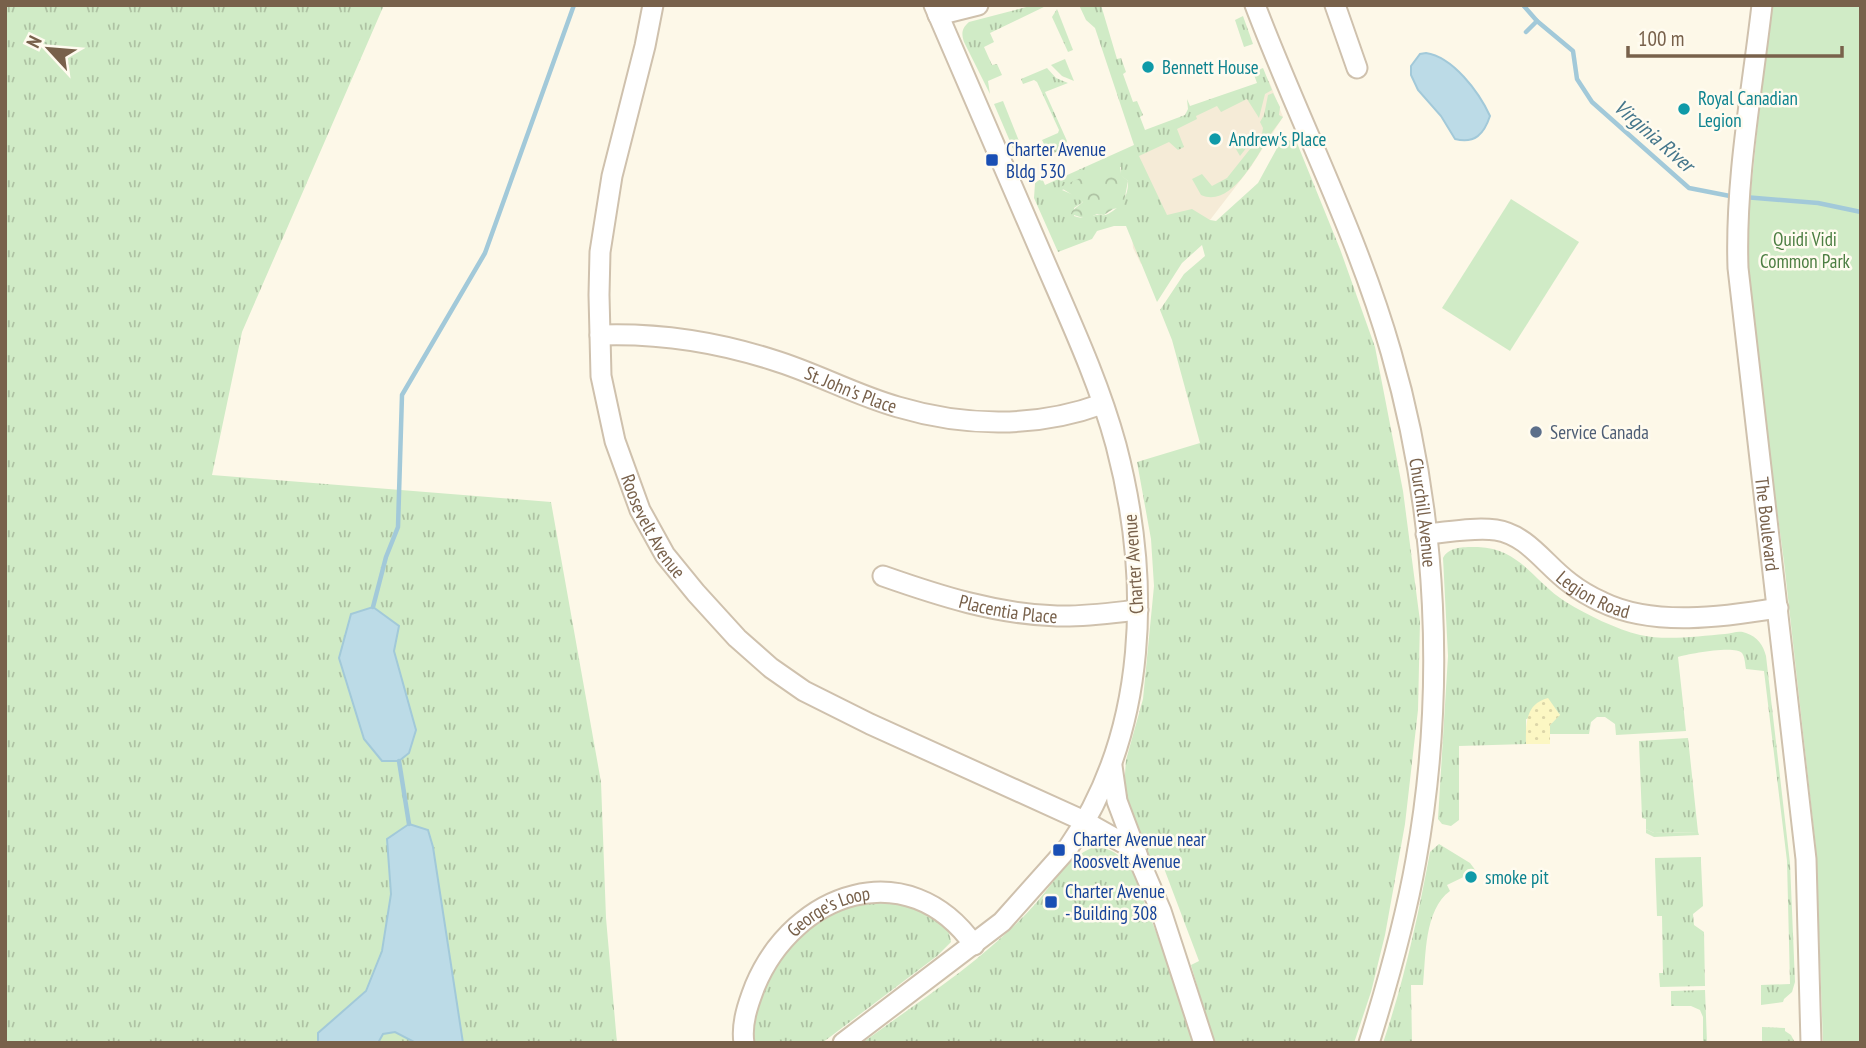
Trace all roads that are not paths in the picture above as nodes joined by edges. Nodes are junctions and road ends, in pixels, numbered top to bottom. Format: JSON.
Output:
{"nodes":[{"id":1,"x":653,"y":5,"type":"edge"},
{"id":2,"x":978,"y":5,"type":"edge"},
{"id":3,"x":1255,"y":5,"type":"edge"},
{"id":4,"x":1335,"y":5,"type":"edge"},
{"id":5,"x":1762,"y":5,"type":"edge"},
{"id":6,"x":936,"y":10,"type":"edge"},
{"id":7,"x":1357,"y":68,"type":"dead end"},
{"id":8,"x":600,"y":335,"type":"junction"},
{"id":9,"x":1102,"y":404,"type":"junction"},
{"id":10,"x":1426,"y":534,"type":"junction"},
{"id":11,"x":883,"y":576,"type":"dead end"},
{"id":12,"x":1777,"y":608,"type":"junction"},
{"id":13,"x":1138,"y":610,"type":"junction"},
{"id":14,"x":1112,"y":760,"type":"junction"},
{"id":15,"x":1084,"y":821,"type":"junction"},
{"id":16,"x":1138,"y":855,"type":"junction"},
{"id":17,"x":974,"y":945,"type":"junction"},
{"id":18,"x":744,"y":1043,"type":"edge"},
{"id":19,"x":843,"y":1043,"type":"edge"},
{"id":20,"x":1204,"y":1043,"type":"edge"},
{"id":21,"x":1369,"y":1043,"type":"edge"},
{"id":22,"x":1811,"y":1043,"type":"edge"}],
"edges":[{"from":1,"to":8,"type":"street","name":"Roosevelt Avenue"},
{"from":2,"to":6,"type":"street"},
{"from":3,"to":10,"type":"street","name":"Churchill Avenue"},
{"from":4,"to":7,"type":"street"},
{"from":5,"to":12,"type":"street","name":"The Boulevard"},
{"from":6,"to":9,"type":"street","name":"Charter Avenue"},
{"from":8,"to":9,"type":"street","name":"St. John's Place"},
{"from":8,"to":15,"type":"street","name":"Roosevelt Avenue"},
{"from":9,"to":13,"type":"street","name":"Charter Avenue"},
{"from":10,"to":12,"type":"street","name":"Legion Road"},
{"from":10,"to":21,"type":"street","name":"Churchill Avenue"},
{"from":11,"to":13,"type":"street","name":"Placentia Place"},
{"from":12,"to":22,"type":"street","name":"The Boulevard"},
{"from":13,"to":14,"type":"street","name":"Charter Avenue"},
{"from":14,"to":15,"type":"street","name":"Charter Avenue"},
{"from":14,"to":16,"type":"street"},
{"from":15,"to":16,"type":"street","name":"Roosevelt Avenue"},
{"from":15,"to":17,"type":"street","name":"Charter Avenue"},
{"from":16,"to":20,"type":"street"},
{"from":17,"to":18,"type":"street","name":"George's Loop"},
{"from":17,"to":19,"type":"street","name":"Charter Avenue"}]}
